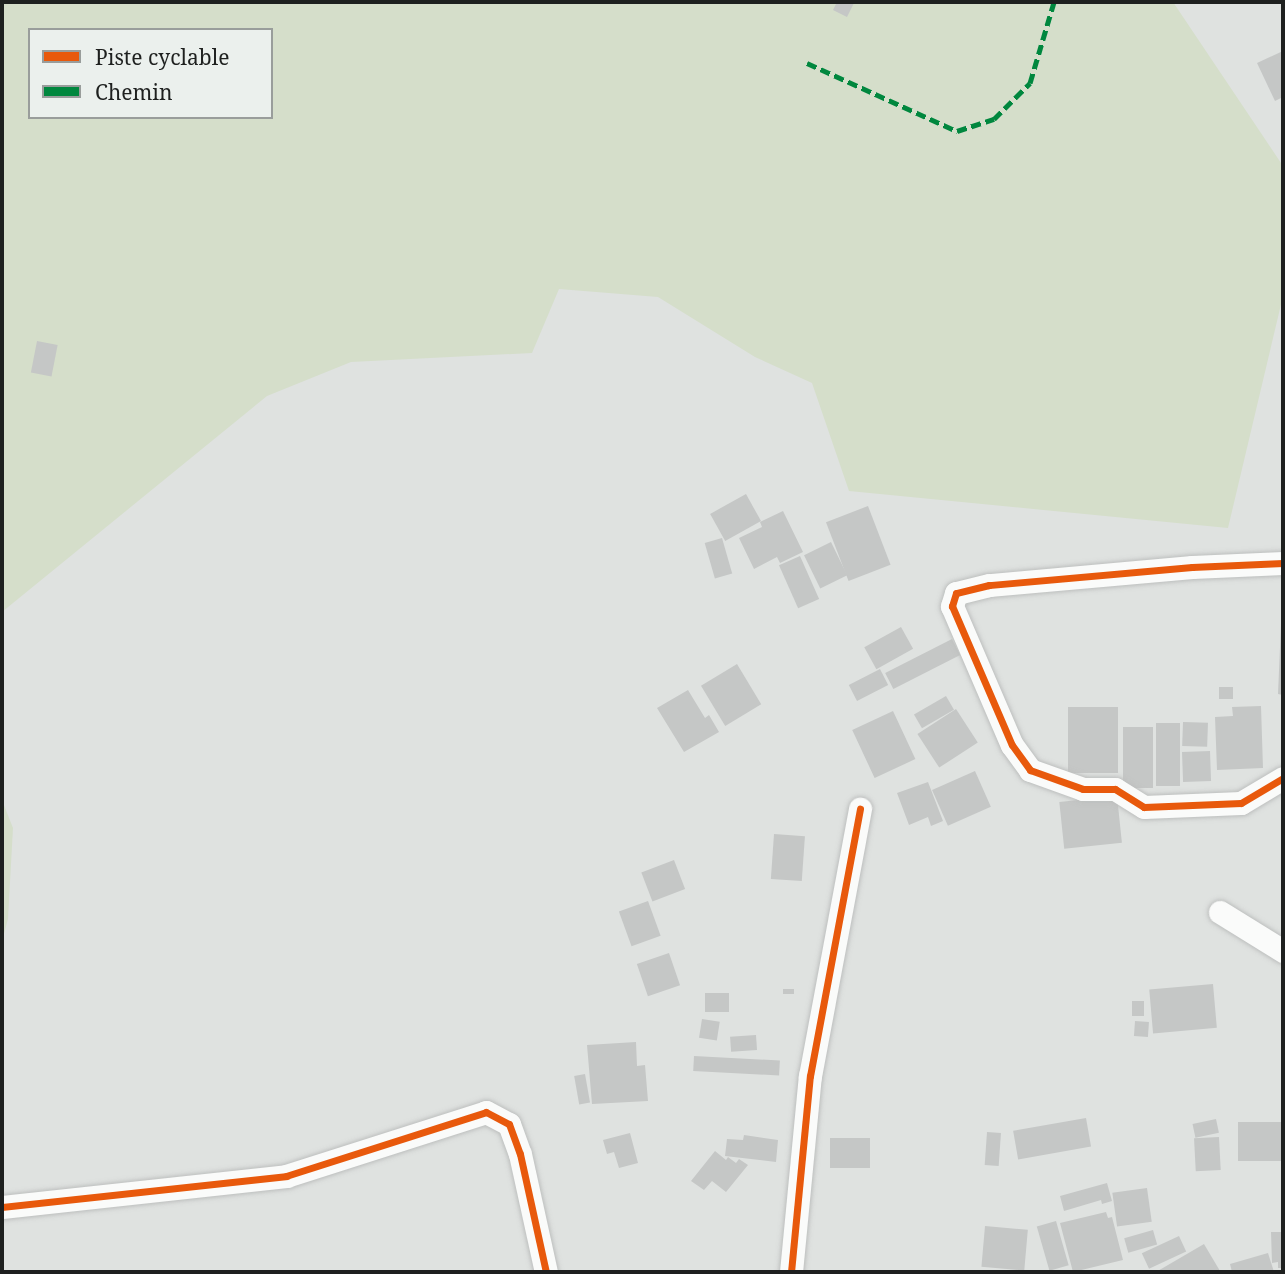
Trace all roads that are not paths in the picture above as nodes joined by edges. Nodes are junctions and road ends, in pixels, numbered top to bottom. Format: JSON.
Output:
{"nodes":[{"id":1,"x":1283,"y":563,"type":"edge"},
{"id":2,"x":1283,"y":778,"type":"edge"},
{"id":3,"x":860,"y":808,"type":"dead end"},
{"id":4,"x":1220,"y":912,"type":"dead end"},
{"id":5,"x":1283,"y":951,"type":"edge"},
{"id":6,"x":2,"y":1208,"type":"edge"},
{"id":7,"x":546,"y":1272,"type":"edge"},
{"id":8,"x":791,"y":1272,"type":"edge"}],
"edges":[{"from":1,"to":2,"type":"street"},
{"from":3,"to":8,"type":"street"},
{"from":4,"to":5,"type":"street"},
{"from":6,"to":7,"type":"street"}]}
